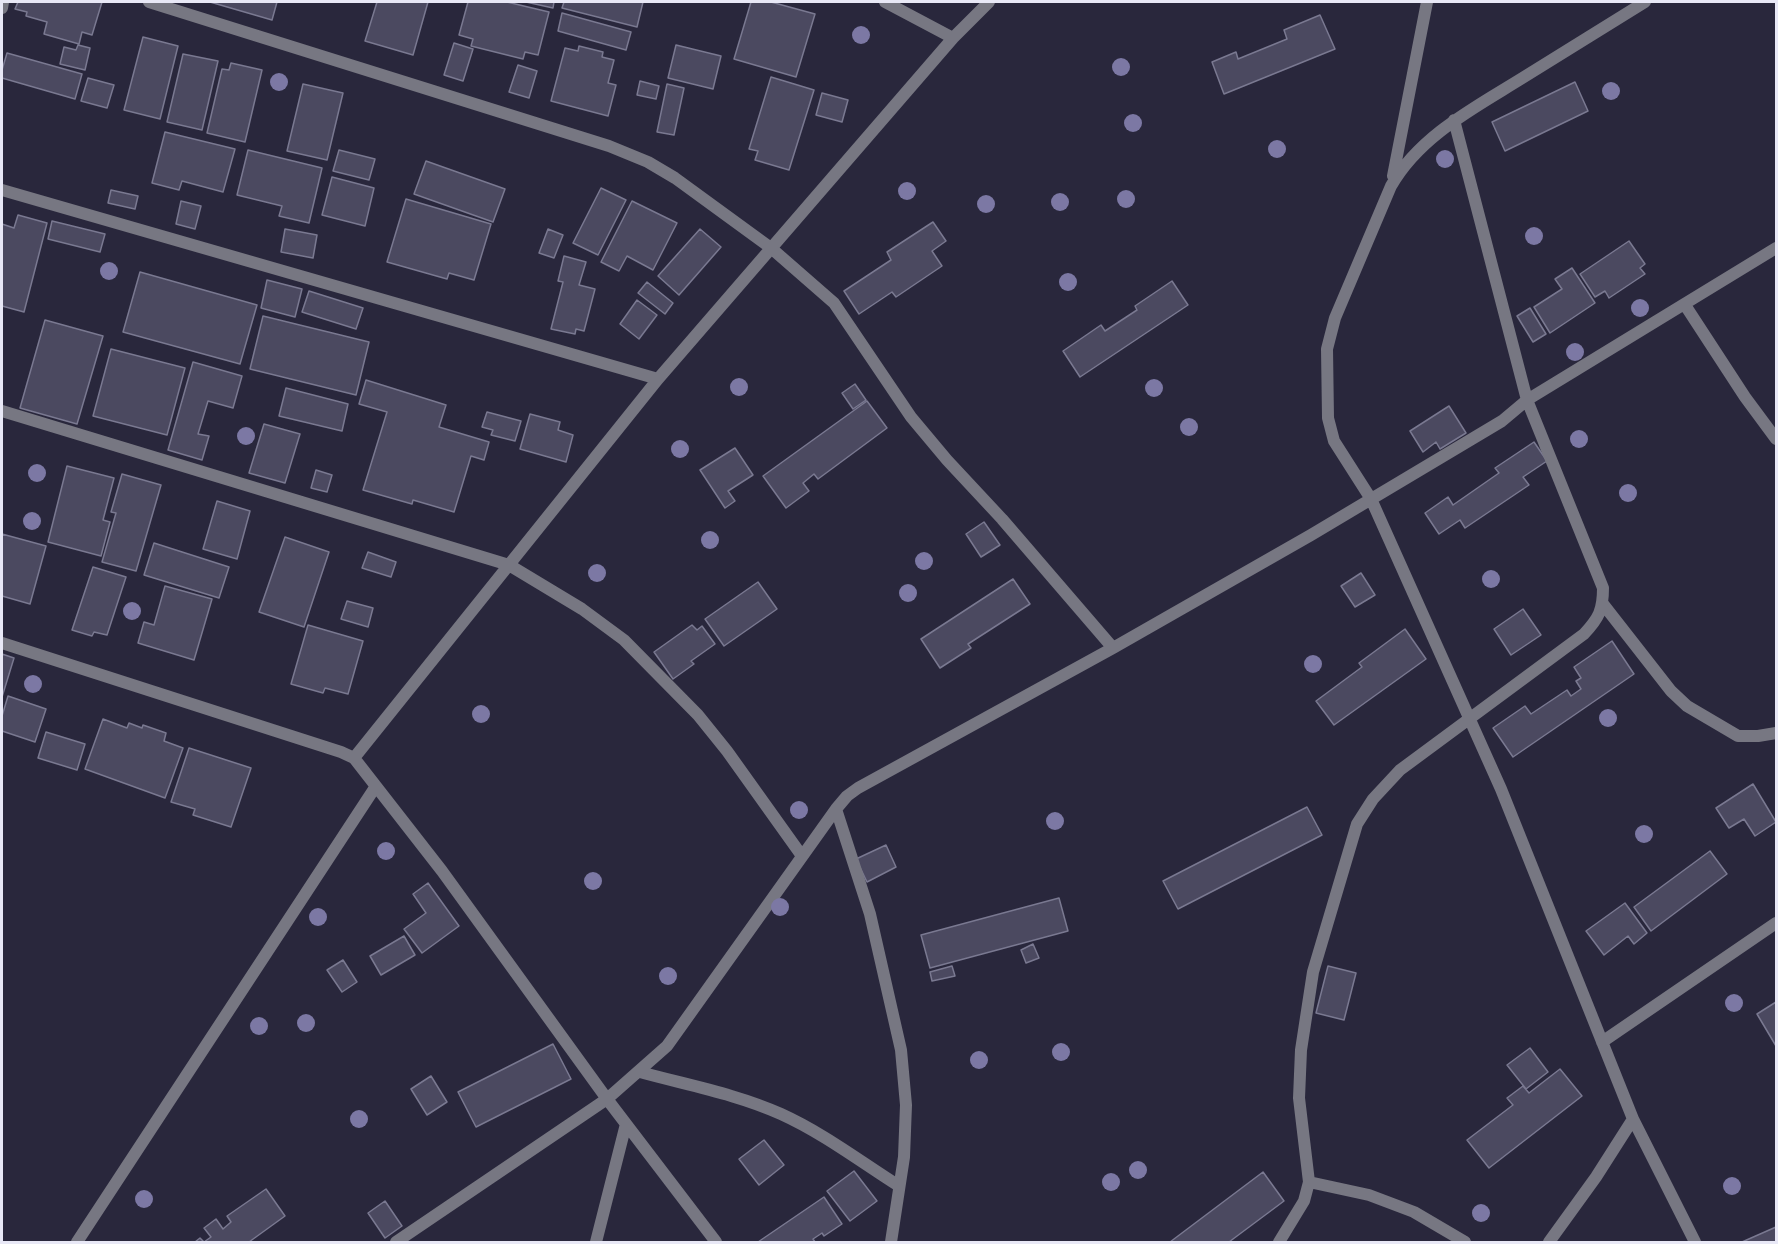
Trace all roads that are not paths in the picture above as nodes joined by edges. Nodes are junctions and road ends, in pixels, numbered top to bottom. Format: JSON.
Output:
{"nodes":[{"id":1,"x":3,"y":2,"type":"edge"},
{"id":2,"x":149,"y":2,"type":"edge"},
{"id":3,"x":885,"y":2,"type":"edge"},
{"id":4,"x":989,"y":2,"type":"edge"},
{"id":5,"x":1427,"y":2,"type":"edge"},
{"id":6,"x":1645,"y":2,"type":"edge"},
{"id":7,"x":2,"y":8,"type":"edge"},
{"id":8,"x":953,"y":38,"type":"junction"},
{"id":9,"x":1454,"y":120,"type":"junction"},
{"id":10,"x":1391,"y":186,"type":"junction"},
{"id":11,"x":2,"y":190,"type":"edge"},
{"id":12,"x":771,"y":248,"type":"junction"},
{"id":13,"x":1776,"y":248,"type":"edge"},
{"id":14,"x":1685,"y":306,"type":"junction"},
{"id":15,"x":658,"y":378,"type":"junction"},
{"id":16,"x":1527,"y":400,"type":"junction"},
{"id":17,"x":2,"y":411,"type":"edge"},
{"id":18,"x":1776,"y":440,"type":"edge"},
{"id":19,"x":1371,"y":499,"type":"junction"},
{"id":20,"x":508,"y":566,"type":"junction"},
{"id":21,"x":1603,"y":604,"type":"junction"},
{"id":22,"x":2,"y":643,"type":"edge"},
{"id":23,"x":1113,"y":648,"type":"junction"},
{"id":24,"x":1469,"y":719,"type":"junction"},
{"id":25,"x":1776,"y":733,"type":"edge"},
{"id":26,"x":354,"y":758,"type":"junction"},
{"id":27,"x":376,"y":786,"type":"junction"},
{"id":28,"x":836,"y":808,"type":"junction"},
{"id":29,"x":802,"y":856,"type":"junction"},
{"id":30,"x":1776,"y":922,"type":"edge"},
{"id":31,"x":1602,"y":1042,"type":"junction"},
{"id":32,"x":640,"y":1072,"type":"junction"},
{"id":33,"x":608,"y":1100,"type":"junction"},
{"id":34,"x":1633,"y":1119,"type":"junction"},
{"id":35,"x":626,"y":1124,"type":"junction"},
{"id":36,"x":1309,"y":1182,"type":"junction"},
{"id":37,"x":899,"y":1186,"type":"junction"},
{"id":38,"x":76,"y":1242,"type":"edge"},
{"id":39,"x":396,"y":1242,"type":"edge"},
{"id":40,"x":597,"y":1242,"type":"edge"},
{"id":41,"x":716,"y":1242,"type":"edge"},
{"id":42,"x":891,"y":1242,"type":"edge"},
{"id":43,"x":1279,"y":1242,"type":"edge"},
{"id":44,"x":1465,"y":1242,"type":"edge"},
{"id":45,"x":1549,"y":1242,"type":"edge"},
{"id":46,"x":1695,"y":1242,"type":"edge"}],
"edges":[{"from":1,"to":7,"type":"street"},
{"from":2,"to":12,"type":"street"},
{"from":3,"to":8,"type":"street"},
{"from":4,"to":8,"type":"street"},
{"from":5,"to":10,"type":"street"},
{"from":6,"to":9,"type":"street"},
{"from":8,"to":12,"type":"street"},
{"from":9,"to":10,"type":"street"},
{"from":9,"to":16,"type":"street"},
{"from":10,"to":19,"type":"street"},
{"from":11,"to":15,"type":"street"},
{"from":12,"to":15,"type":"street"},
{"from":12,"to":23,"type":"street"},
{"from":13,"to":14,"type":"street"},
{"from":14,"to":16,"type":"street"},
{"from":14,"to":18,"type":"street"},
{"from":15,"to":20,"type":"street"},
{"from":16,"to":19,"type":"street"},
{"from":16,"to":21,"type":"street"},
{"from":17,"to":20,"type":"street"},
{"from":19,"to":23,"type":"street"},
{"from":19,"to":24,"type":"street"},
{"from":20,"to":26,"type":"street"},
{"from":20,"to":29,"type":"street"},
{"from":21,"to":24,"type":"street"},
{"from":21,"to":25,"type":"street"},
{"from":22,"to":26,"type":"street"},
{"from":23,"to":28,"type":"street"},
{"from":24,"to":31,"type":"street"},
{"from":24,"to":36,"type":"street"},
{"from":26,"to":27,"type":"street"},
{"from":27,"to":33,"type":"street"},
{"from":27,"to":38,"type":"street"},
{"from":28,"to":29,"type":"street"},
{"from":28,"to":37,"type":"street"},
{"from":29,"to":32,"type":"street"},
{"from":30,"to":31,"type":"street"},
{"from":31,"to":34,"type":"street"},
{"from":32,"to":33,"type":"street"},
{"from":32,"to":37,"type":"street"},
{"from":33,"to":35,"type":"street"},
{"from":33,"to":39,"type":"street"},
{"from":34,"to":45,"type":"street"},
{"from":34,"to":46,"type":"street"},
{"from":35,"to":40,"type":"street"},
{"from":35,"to":41,"type":"street"},
{"from":36,"to":43,"type":"street"},
{"from":36,"to":44,"type":"street"},
{"from":37,"to":42,"type":"street"}]}
